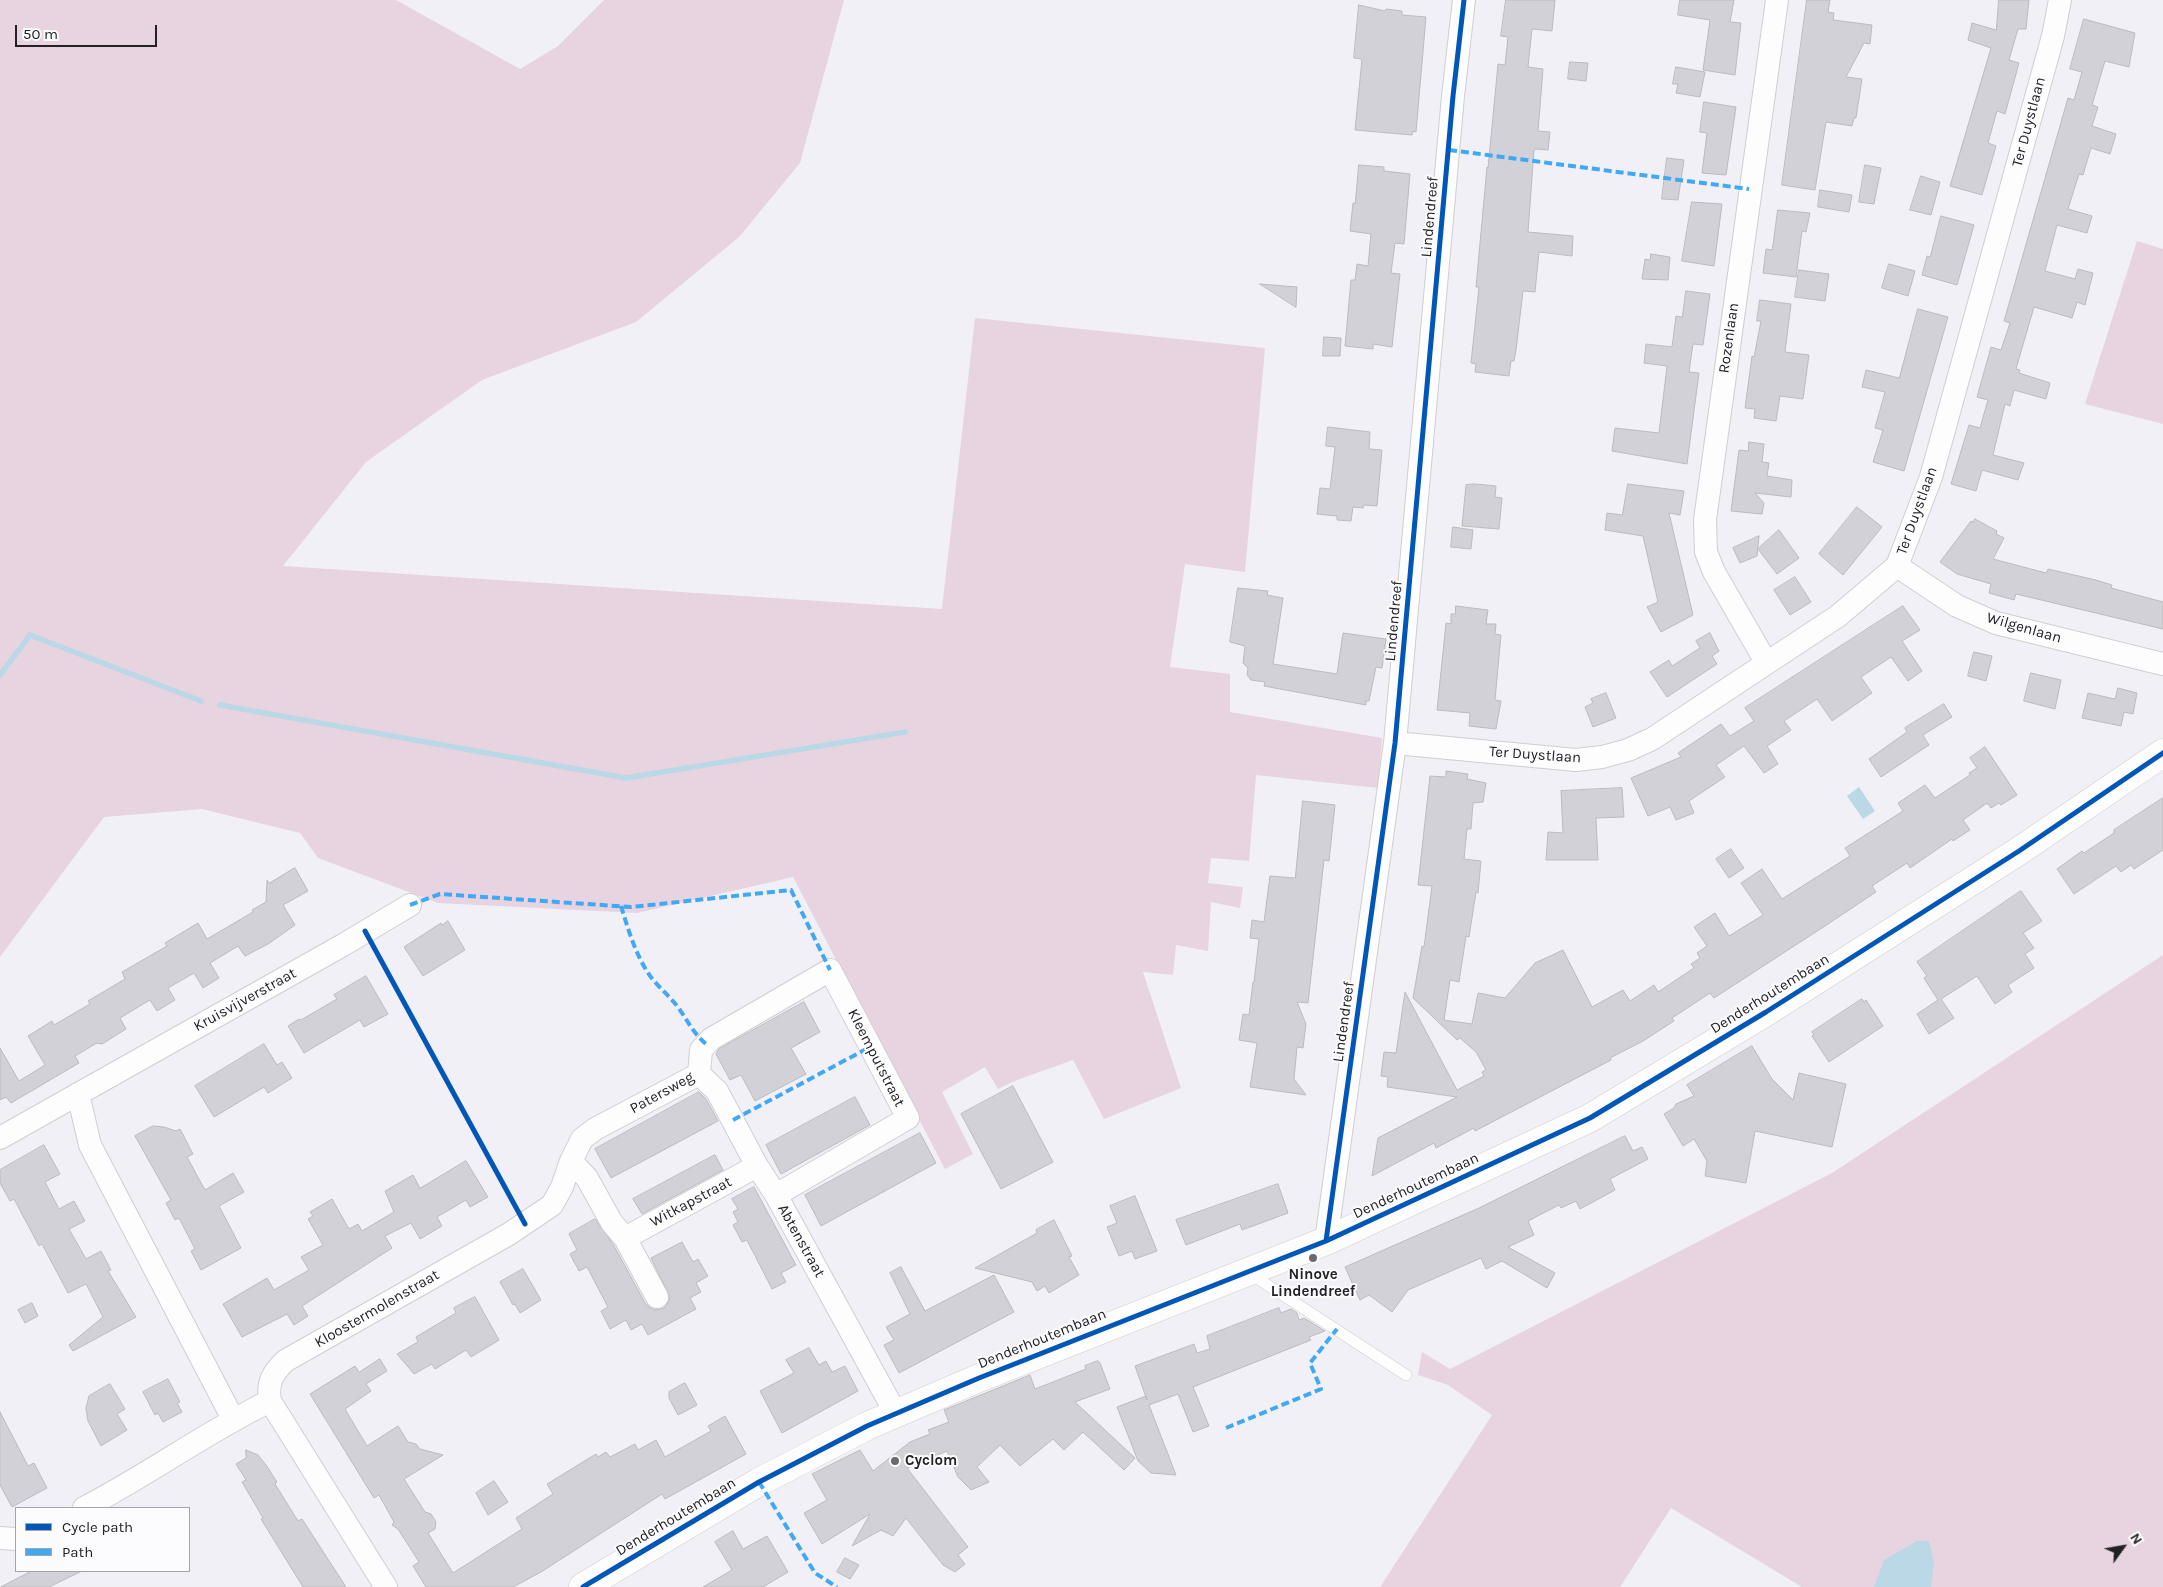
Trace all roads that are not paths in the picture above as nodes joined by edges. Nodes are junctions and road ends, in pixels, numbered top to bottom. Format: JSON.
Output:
{"nodes":[{"id":1,"x":1464,"y":0,"type":"edge"},
{"id":2,"x":1777,"y":0,"type":"edge"},
{"id":3,"x":2060,"y":0,"type":"edge"},
{"id":4,"x":1897,"y":566,"type":"junction"},
{"id":5,"x":1766,"y":662,"type":"junction"},
{"id":6,"x":2163,"y":664,"type":"edge"},
{"id":7,"x":1395,"y":744,"type":"junction"},
{"id":8,"x":2163,"y":753,"type":"edge"},
{"id":9,"x":410,"y":905,"type":"dead end"},
{"id":10,"x":830,"y":970,"type":"joint"},
{"id":11,"x":699,"y":1074,"type":"junction"},
{"id":12,"x":78,"y":1094,"type":"junction"},
{"id":13,"x":0,"y":1138,"type":"edge"},
{"id":14,"x":571,"y":1161,"type":"junction"},
{"id":15,"x":757,"y":1166,"type":"junction"},
{"id":16,"x":776,"y":1195,"type":"junction"},
{"id":17,"x":509,"y":1234,"type":"joint"},
{"id":18,"x":625,"y":1238,"type":"junction"},
{"id":19,"x":1326,"y":1241,"type":"junction"},
{"id":20,"x":1248,"y":1272,"type":"junction"},
{"id":21,"x":657,"y":1297,"type":"dead end"},
{"id":22,"x":1406,"y":1375,"type":"dead end"},
{"id":23,"x":270,"y":1401,"type":"junction"},
{"id":24,"x":896,"y":1414,"type":"junction"},
{"id":25,"x":233,"y":1419,"type":"junction"},
{"id":26,"x":86,"y":1507,"type":"edge"},
{"id":27,"x":0,"y":1538,"type":"edge"},
{"id":28,"x":15,"y":1539,"type":"edge"},
{"id":29,"x":386,"y":1587,"type":"edge"},
{"id":30,"x":583,"y":1587,"type":"edge"}],
"edges":[{"from":1,"to":7,"type":"street","name":"Lindendreef"},
{"from":2,"to":5,"type":"street","name":"Rozenlaan"},
{"from":3,"to":4,"type":"street","name":"Ter Duystlaan"},
{"from":4,"to":5,"type":"street","name":"Ter Duystlaan"},
{"from":4,"to":6,"type":"street","name":"Wilgenlaan"},
{"from":5,"to":7,"type":"street","name":"Ter Duystlaan"},
{"from":7,"to":19,"type":"street","name":"Lindendreef"},
{"from":8,"to":19,"type":"street","name":"Denderhoutembaan"},
{"from":9,"to":12,"type":"street","name":"Kruisvijverstraat"},
{"from":10,"to":11,"type":"street","name":"Patersweg"},
{"from":10,"to":16,"type":"street","name":"Kleemputstraat"},
{"from":11,"to":14,"type":"street","name":"Patersweg"},
{"from":11,"to":15,"type":"street","name":"Abtenstraat"},
{"from":12,"to":13,"type":"street","name":"Kruisvijverstraat"},
{"from":12,"to":25,"type":"street"},
{"from":14,"to":17,"type":"street","name":"Patersweg"},
{"from":14,"to":18,"type":"street"},
{"from":15,"to":16,"type":"street","name":"Abtenstraat"},
{"from":15,"to":18,"type":"street","name":"Witkapstraat"},
{"from":16,"to":24,"type":"street","name":"Abtenstraat"},
{"from":17,"to":23,"type":"street","name":"Kloostermolenstraat"},
{"from":18,"to":21,"type":"street"},
{"from":19,"to":20,"type":"street","name":"Denderhoutembaan"},
{"from":20,"to":22,"type":"lane"},
{"from":20,"to":24,"type":"street","name":"Denderhoutembaan"},
{"from":23,"to":25,"type":"street"},
{"from":23,"to":29,"type":"street"},
{"from":24,"to":30,"type":"street","name":"Denderhoutembaan"},
{"from":25,"to":26,"type":"street"},
{"from":27,"to":28,"type":"street"}]}
